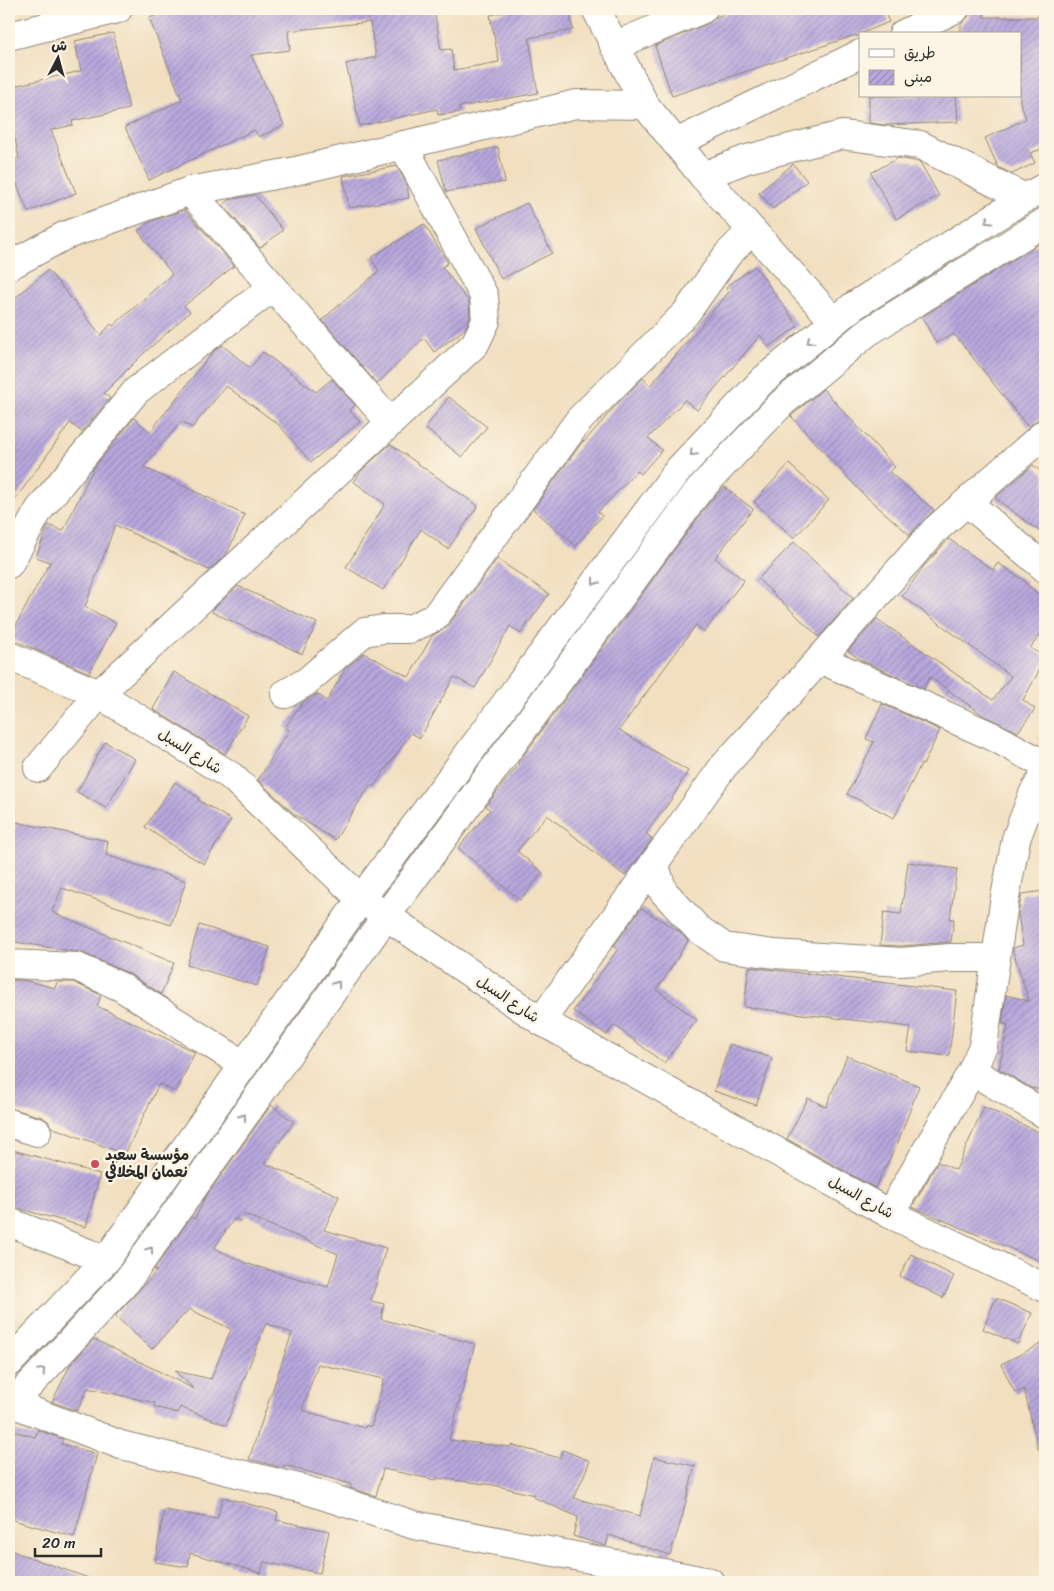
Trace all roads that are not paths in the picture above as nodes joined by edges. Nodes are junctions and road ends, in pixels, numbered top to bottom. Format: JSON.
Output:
{"nodes":[{"id":1,"x":118,"y":9,"type":"edge"},
{"id":2,"x":596,"y":9,"type":"edge"},
{"id":3,"x":704,"y":9,"type":"edge"},
{"id":4,"x":955,"y":9,"type":"edge"},
{"id":5,"x":907,"y":32,"type":"edge"},
{"id":6,"x":9,"y":36,"type":"edge"},
{"id":7,"x":614,"y":46,"type":"junction"},
{"id":8,"x":859,"y":54,"type":"edge"},
{"id":9,"x":645,"y":105,"type":"junction"},
{"id":10,"x":676,"y":143,"type":"junction"},
{"id":11,"x":403,"y":145,"type":"junction"},
{"id":12,"x":703,"y":176,"type":"junction"},
{"id":13,"x":190,"y":191,"type":"junction"},
{"id":14,"x":1035,"y":193,"type":"edge"},
{"id":15,"x":1045,"y":222,"type":"edge"},
{"id":16,"x":750,"y":230,"type":"junction"},
{"id":17,"x":9,"y":266,"type":"edge"},
{"id":18,"x":273,"y":287,"type":"junction"},
{"id":19,"x":834,"y":321,"type":"junction"},
{"id":20,"x":390,"y":422,"type":"junction"},
{"id":21,"x":1045,"y":433,"type":"edge"},
{"id":22,"x":968,"y":503,"type":"junction"},
{"id":23,"x":9,"y":564,"type":"edge"},
{"id":24,"x":1045,"y":568,"type":"edge"},
{"id":25,"x":9,"y":656,"type":"edge"},
{"id":26,"x":820,"y":659,"type":"junction"},
{"id":27,"x":99,"y":694,"type":"junction"},
{"id":28,"x":285,"y":694,"type":"dead end"},
{"id":29,"x":1045,"y":765,"type":"edge"},
{"id":30,"x":38,"y":768,"type":"dead end"},
{"id":31,"x":1045,"y":774,"type":"edge"},
{"id":32,"x":654,"y":862,"type":"junction"},
{"id":33,"x":361,"y":899,"type":"junction"},
{"id":34,"x":386,"y":916,"type":"junction"},
{"id":35,"x":996,"y":958,"type":"junction"},
{"id":36,"x":9,"y":964,"type":"edge"},
{"id":37,"x":541,"y":1021,"type":"junction"},
{"id":38,"x":244,"y":1065,"type":"junction"},
{"id":39,"x":972,"y":1071,"type":"junction"},
{"id":40,"x":1045,"y":1114,"type":"edge"},
{"id":41,"x":9,"y":1123,"type":"edge"},
{"id":42,"x":37,"y":1132,"type":"dead end"},
{"id":43,"x":890,"y":1214,"type":"junction"},
{"id":44,"x":9,"y":1222,"type":"edge"},
{"id":45,"x":106,"y":1260,"type":"junction"},
{"id":46,"x":1045,"y":1288,"type":"edge"},
{"id":47,"x":9,"y":1363,"type":"edge"},
{"id":48,"x":10,"y":1404,"type":"edge"},
{"id":49,"x":710,"y":1582,"type":"edge"}],
"edges":[{"from":1,"to":6,"type":"street"},
{"from":2,"to":7,"type":"street"},
{"from":3,"to":7,"type":"street"},
{"from":4,"to":5,"type":"street"},
{"from":7,"to":9,"type":"street"},
{"from":8,"to":10,"type":"street"},
{"from":9,"to":10,"type":"street"},
{"from":9,"to":11,"type":"street"},
{"from":10,"to":12,"type":"street"},
{"from":11,"to":13,"type":"street"},
{"from":11,"to":20,"type":"street"},
{"from":12,"to":14,"type":"street"},
{"from":12,"to":16,"type":"street"},
{"from":13,"to":17,"type":"street"},
{"from":13,"to":18,"type":"street"},
{"from":14,"to":19,"type":"street","one_way":true},
{"from":15,"to":34,"type":"street"},
{"from":16,"to":19,"type":"street"},
{"from":16,"to":28,"type":"street"},
{"from":18,"to":20,"type":"street"},
{"from":18,"to":23,"type":"street"},
{"from":19,"to":33,"type":"street","one_way":true},
{"from":20,"to":27,"type":"street"},
{"from":21,"to":22,"type":"street"},
{"from":22,"to":24,"type":"street"},
{"from":22,"to":26,"type":"street"},
{"from":25,"to":27,"type":"street","name":"شارع السبل"},
{"from":26,"to":29,"type":"street"},
{"from":26,"to":32,"type":"street"},
{"from":27,"to":30,"type":"street"},
{"from":27,"to":33,"type":"street","name":"شارع السبل"},
{"from":31,"to":35,"type":"street"},
{"from":32,"to":35,"type":"street"},
{"from":32,"to":37,"type":"street"},
{"from":33,"to":34,"type":"street","name":"شارع السبل"},
{"from":33,"to":38,"type":"street"},
{"from":34,"to":37,"type":"street","name":"شارع السبل"},
{"from":48,"to":34,"type":"street","one_way":true},
{"from":35,"to":39,"type":"street"},
{"from":36,"to":38,"type":"street"},
{"from":37,"to":43,"type":"street","name":"شارع السبل"},
{"from":38,"to":45,"type":"street"},
{"from":39,"to":40,"type":"street"},
{"from":39,"to":43,"type":"street"},
{"from":41,"to":42,"type":"street"},
{"from":43,"to":46,"type":"street","name":"شارع السبل"},
{"from":44,"to":45,"type":"street"},
{"from":45,"to":47,"type":"street"},
{"from":48,"to":49,"type":"street"}]}
